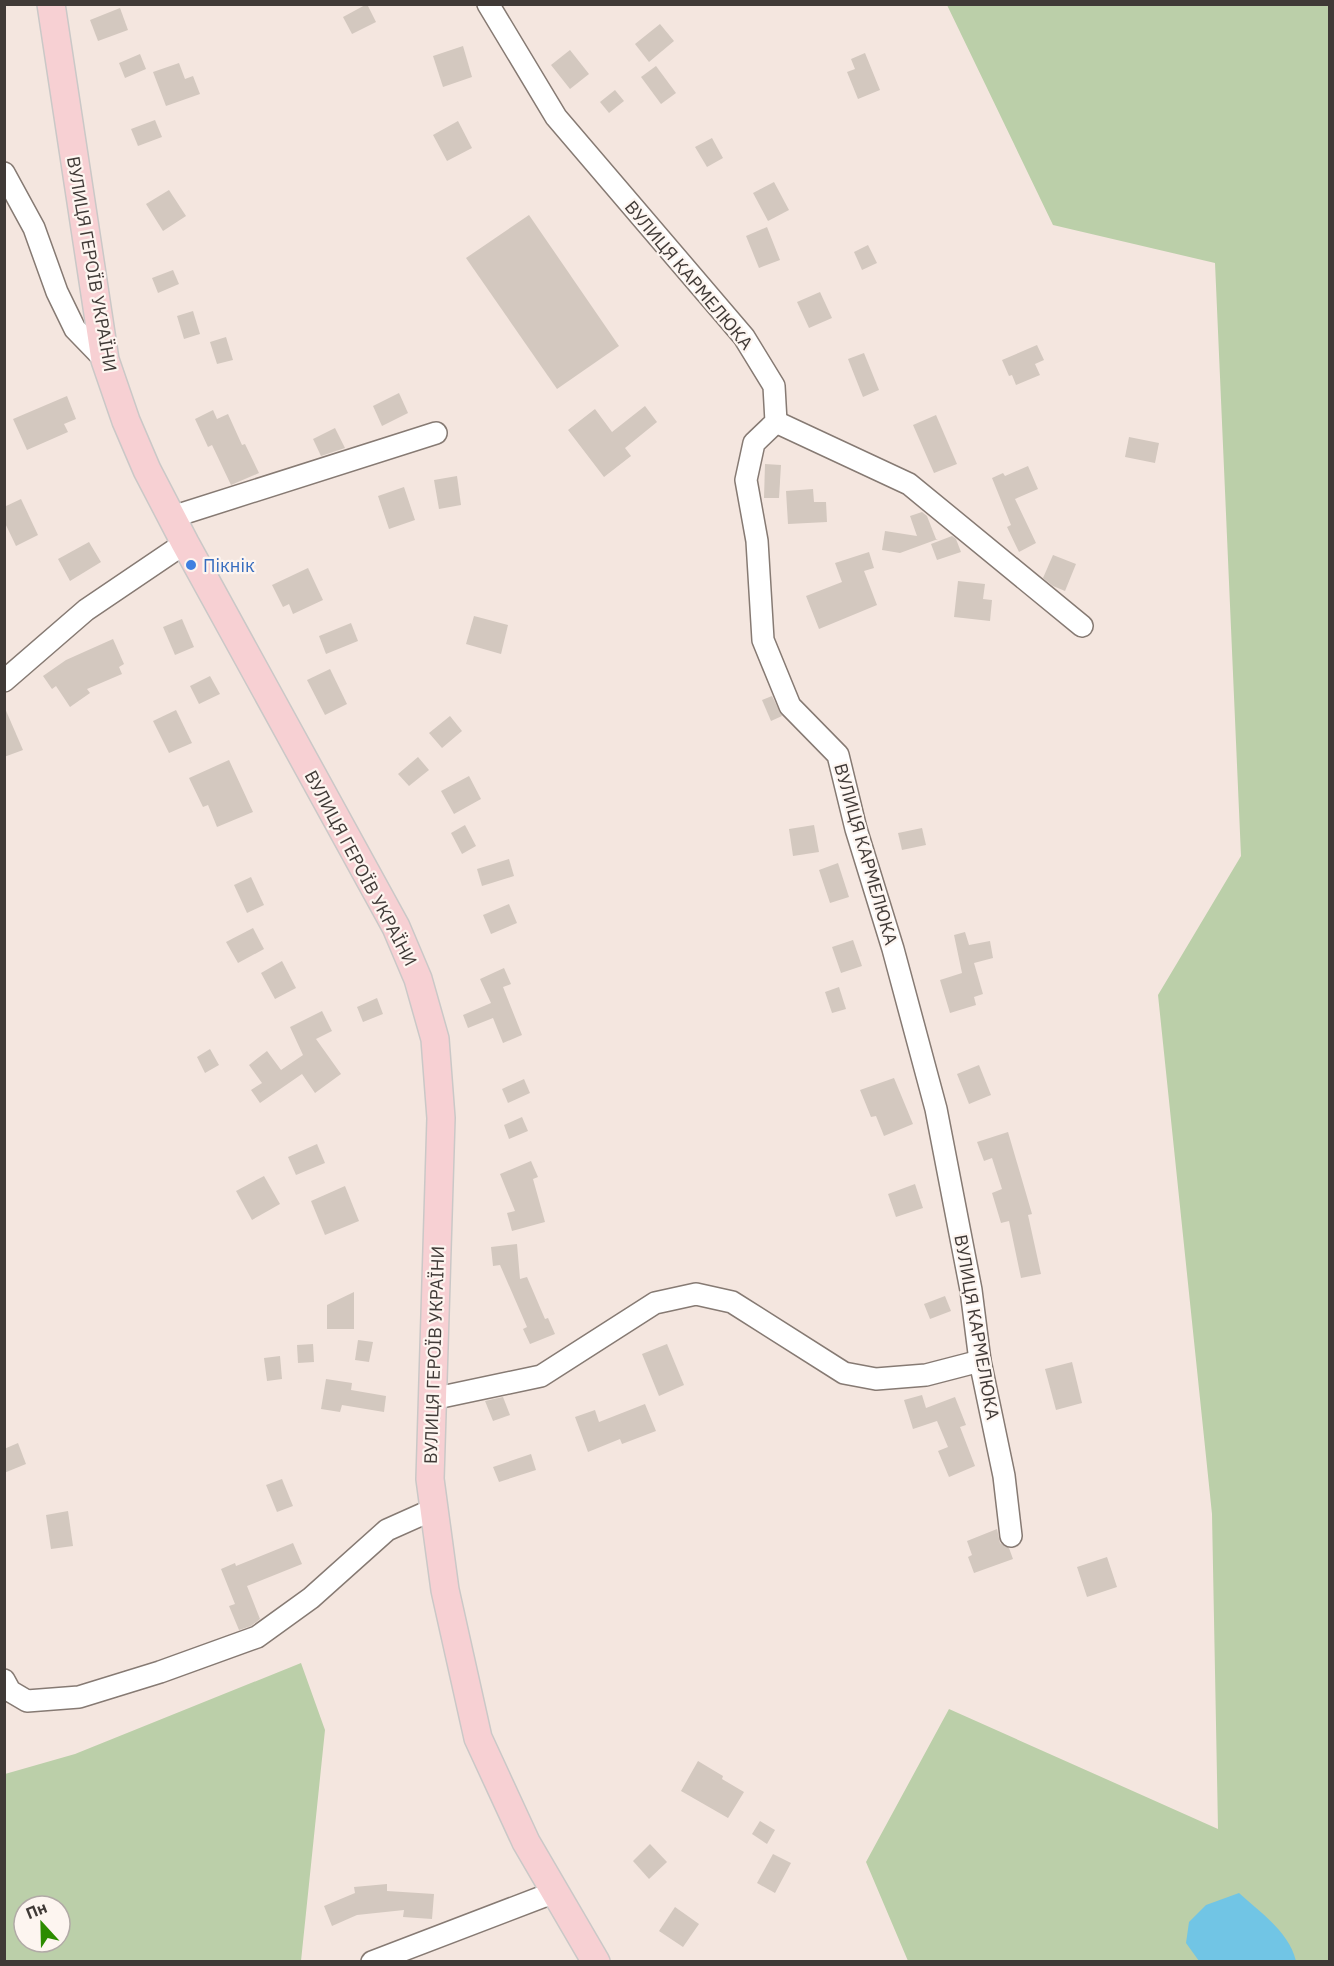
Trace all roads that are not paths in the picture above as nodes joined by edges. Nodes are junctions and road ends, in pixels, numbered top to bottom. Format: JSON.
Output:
{"nodes":[{"id":1,"x":51,"y":4,"type":"edge"},
{"id":2,"x":488,"y":4,"type":"edge"},
{"id":3,"x":4,"y":174,"type":"edge"},
{"id":4,"x":105,"y":360,"type":"junction"},
{"id":5,"x":776,"y":422,"type":"junction"},
{"id":6,"x":436,"y":433,"type":"dead end"},
{"id":7,"x":172,"y":517,"type":"junction"},
{"id":8,"x":185,"y":543,"type":"junction"},
{"id":9,"x":1082,"y":626,"type":"dead end"},
{"id":10,"x":4,"y":681,"type":"edge"},
{"id":11,"x":980,"y":1361,"type":"junction"},
{"id":12,"x":432,"y":1399,"type":"junction"},
{"id":13,"x":434,"y":1509,"type":"junction"},
{"id":14,"x":1011,"y":1536,"type":"dead end"},
{"id":15,"x":4,"y":1680,"type":"edge"},
{"id":16,"x":555,"y":1892,"type":"junction"},
{"id":17,"x":372,"y":1962,"type":"edge"},
{"id":18,"x":596,"y":1962,"type":"edge"}],
"edges":[{"from":1,"to":4,"type":"main road","name":"ВУЛИЦЯ ГЕРОЇВ УКРАЇНИ"},
{"from":2,"to":5,"type":"street","name":"ВУЛИЦЯ КАРМЕЛЮКА"},
{"from":3,"to":4,"type":"street"},
{"from":4,"to":7,"type":"main road","name":"ВУЛИЦЯ ГЕРОЇВ УКРАЇНИ"},
{"from":5,"to":9,"type":"street"},
{"from":5,"to":11,"type":"street","name":"ВУЛИЦЯ КАРМЕЛЮКА"},
{"from":6,"to":7,"type":"street"},
{"from":7,"to":8,"type":"main road","name":"ВУЛИЦЯ ГЕРОЇВ УКРАЇНИ"},
{"from":8,"to":10,"type":"street"},
{"from":8,"to":12,"type":"main road","name":"ВУЛИЦЯ ГЕРОЇВ УКРАЇНИ"},
{"from":11,"to":12,"type":"street"},
{"from":11,"to":14,"type":"street","name":"ВУЛИЦЯ КАРМЕЛЮКА"},
{"from":12,"to":13,"type":"main road","name":"ВУЛИЦЯ ГЕРОЇВ УКРАЇНИ"},
{"from":13,"to":15,"type":"street"},
{"from":13,"to":16,"type":"main road","name":"ВУЛИЦЯ ГЕРОЇВ УКРАЇНИ"},
{"from":16,"to":17,"type":"street"},
{"from":16,"to":18,"type":"main road","name":"ВУЛИЦЯ ГЕРОЇВ УКРАЇНИ"}]}
